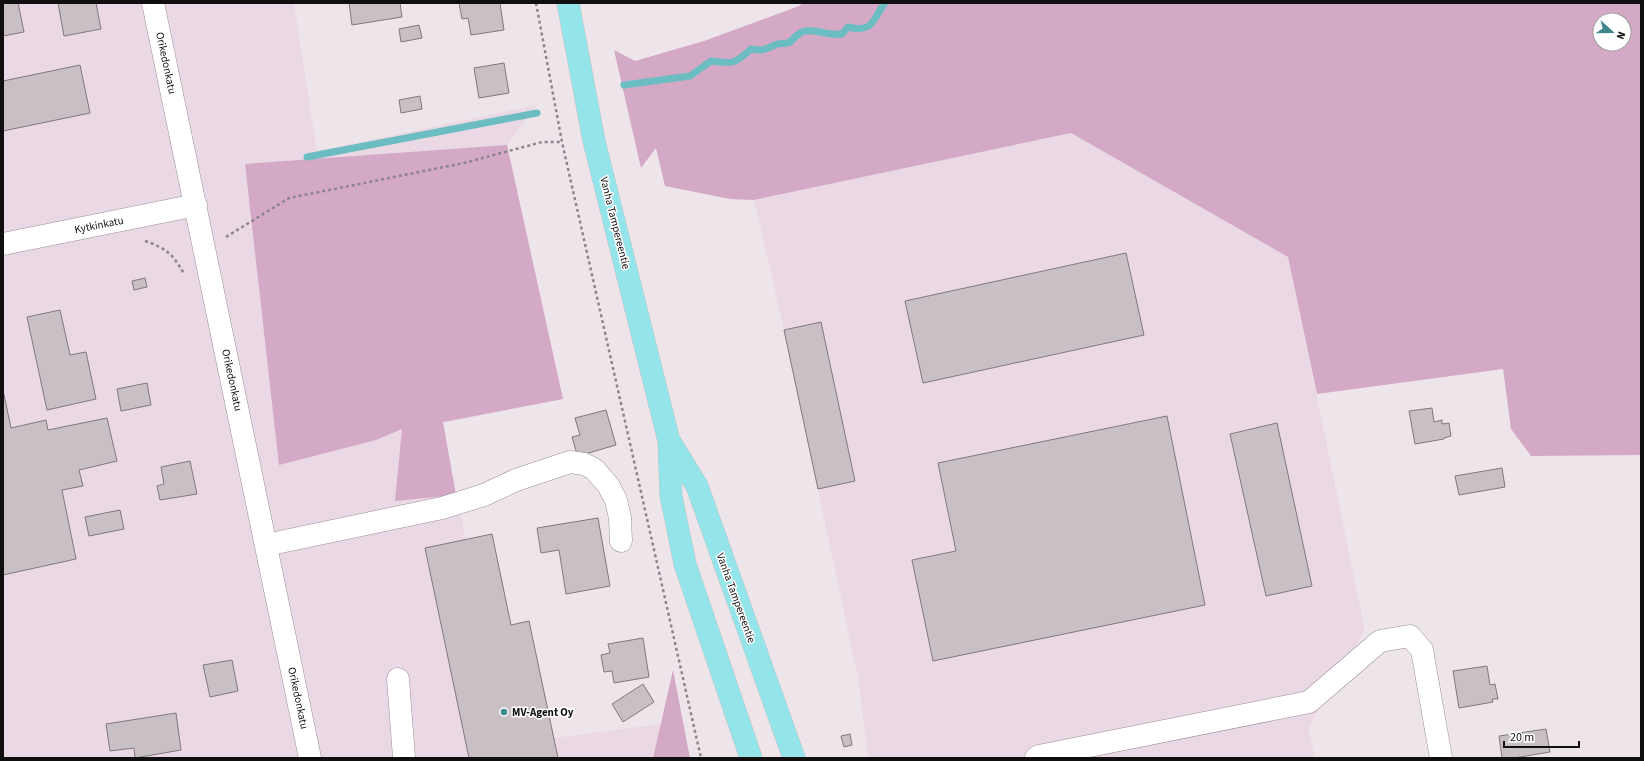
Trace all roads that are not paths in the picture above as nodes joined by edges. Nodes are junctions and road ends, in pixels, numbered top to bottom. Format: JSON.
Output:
{"nodes":[{"id":1,"x":153,"y":3,"type":"edge"},
{"id":2,"x":568,"y":3,"type":"edge"},
{"id":3,"x":196,"y":205,"type":"junction"},
{"id":4,"x":3,"y":244,"type":"edge"},
{"id":5,"x":669,"y":441,"type":"junction"},
{"id":6,"x":621,"y":541,"type":"dead end"},
{"id":7,"x":266,"y":545,"type":"junction"},
{"id":8,"x":398,"y":679,"type":"dead end"},
{"id":9,"x":310,"y":758,"type":"edge"},
{"id":10,"x":404,"y":758,"type":"edge"},
{"id":11,"x":751,"y":758,"type":"edge"},
{"id":12,"x":794,"y":758,"type":"edge"},
{"id":13,"x":1036,"y":758,"type":"edge"},
{"id":14,"x":1441,"y":758,"type":"edge"}],
"edges":[{"from":1,"to":3,"type":"street","name":"Orikedonkatu"},
{"from":2,"to":5,"type":"main road","name":"Vanha Tampereentie"},
{"from":3,"to":4,"type":"street","name":"Kytkinkatu"},
{"from":3,"to":7,"type":"street","name":"Orikedonkatu"},
{"from":5,"to":11,"type":"main road","name":"Vanha Tampereentie"},
{"from":5,"to":12,"type":"main road","name":"Vanha Tampereentie"},
{"from":6,"to":7,"type":"street"},
{"from":7,"to":9,"type":"street","name":"Orikedonkatu"},
{"from":8,"to":10,"type":"street"},
{"from":13,"to":14,"type":"street"}]}
